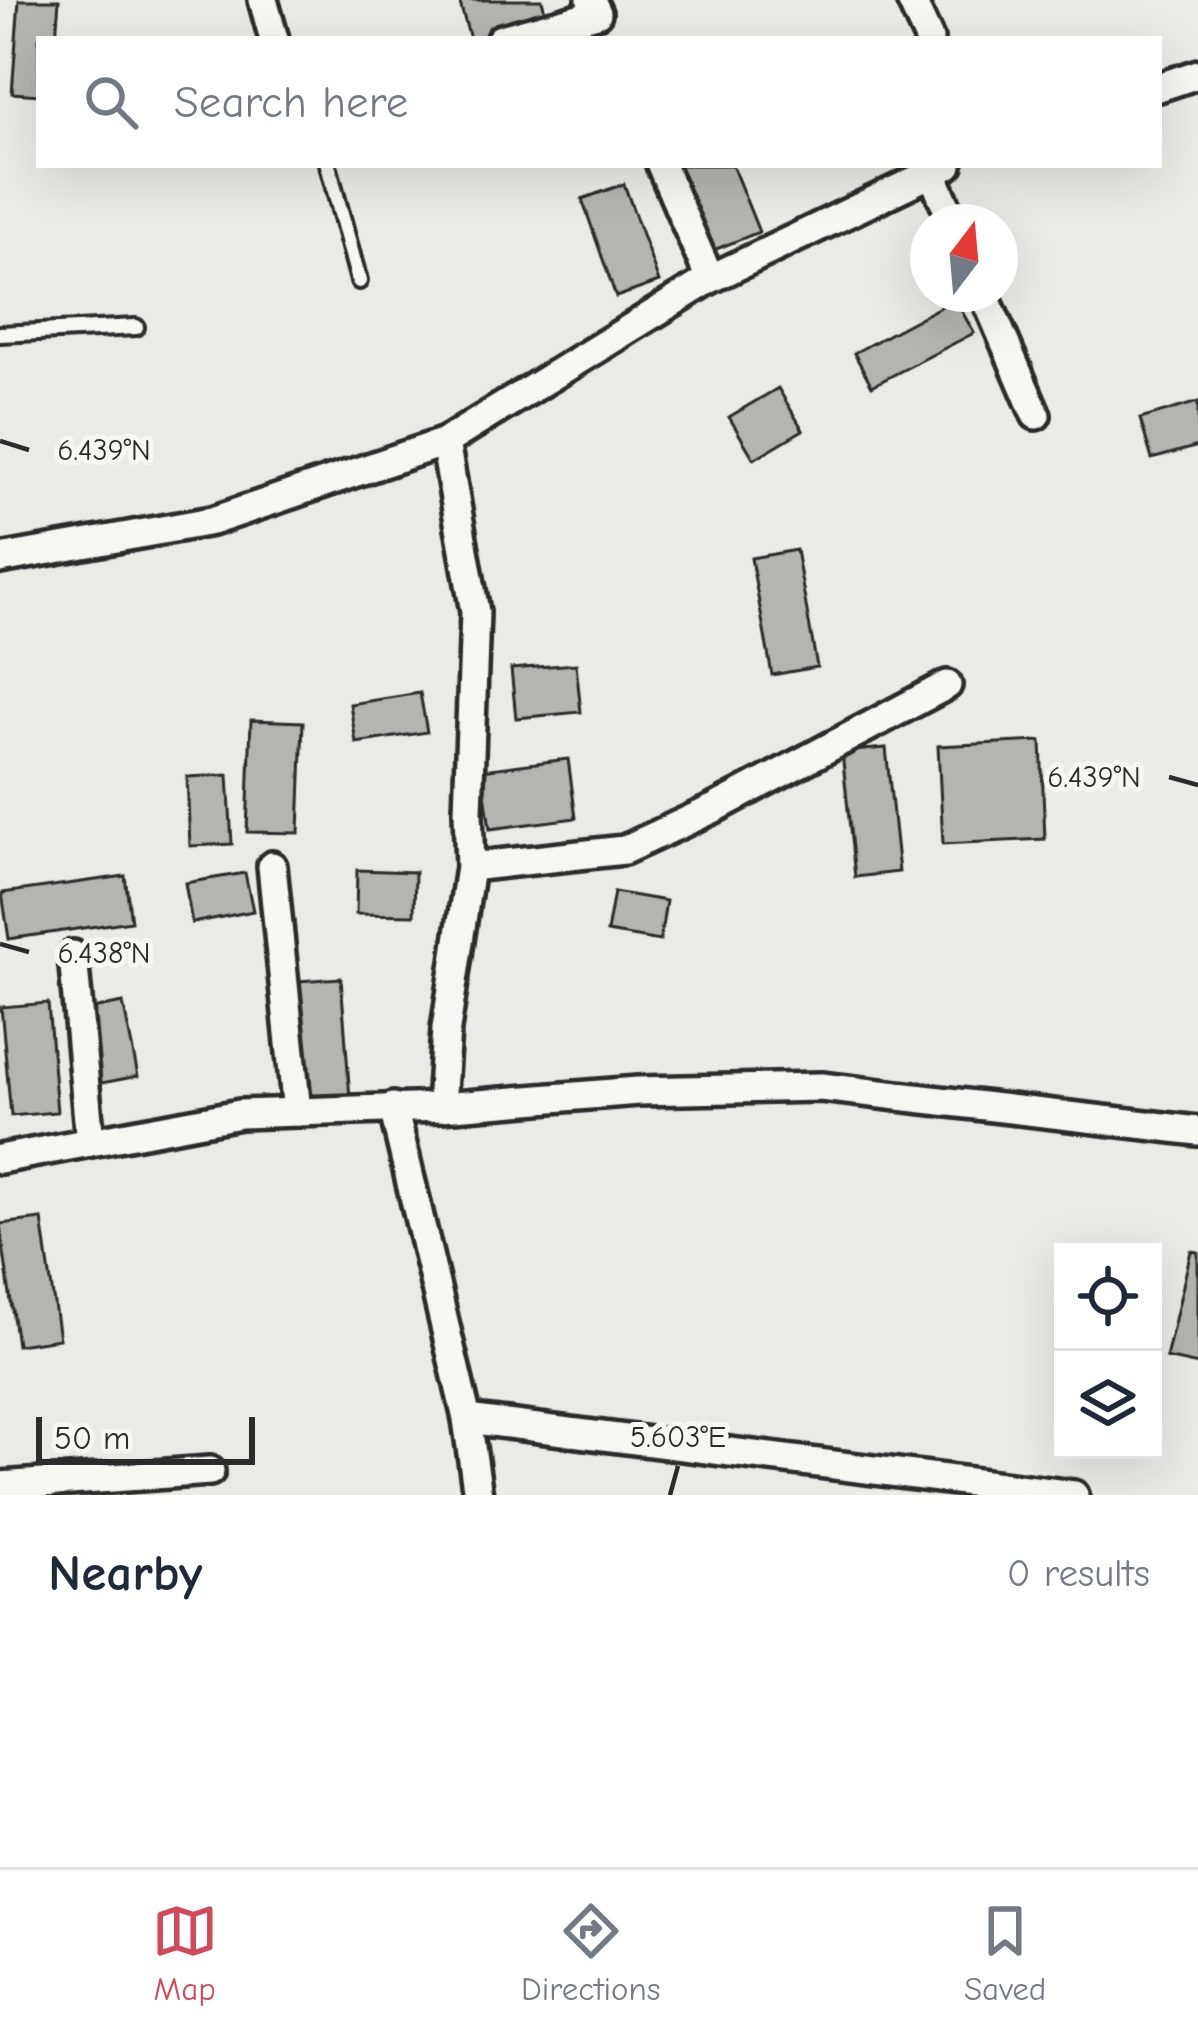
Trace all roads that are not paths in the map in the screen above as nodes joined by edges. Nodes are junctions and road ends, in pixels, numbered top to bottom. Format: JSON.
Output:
{"nodes":[{"id":1,"x":263,"y":0,"type":"edge"},
{"id":2,"x":911,"y":0,"type":"edge"},
{"id":3,"x":599,"y":17,"type":"edge"},
{"id":4,"x":273,"y":36,"type":"edge"},
{"id":5,"x":514,"y":36,"type":"edge"},
{"id":6,"x":928,"y":36,"type":"edge"},
{"id":7,"x":1198,"y":74,"type":"edge"},
{"id":8,"x":1162,"y":86,"type":"edge"},
{"id":9,"x":329,"y":168,"type":"edge"},
{"id":10,"x":663,"y":168,"type":"edge"},
{"id":11,"x":940,"y":169,"type":"edge"},
{"id":12,"x":949,"y":204,"type":"edge"},
{"id":13,"x":710,"y":279,"type":"junction"},
{"id":14,"x":359,"y":281,"type":"dead end"},
{"id":15,"x":992,"y":312,"type":"edge"},
{"id":16,"x":136,"y":327,"type":"dead end"},
{"id":17,"x":0,"y":334,"type":"edge"},
{"id":18,"x":1036,"y":416,"type":"dead end"},
{"id":19,"x":445,"y":442,"type":"junction"},
{"id":20,"x":0,"y":559,"type":"edge"},
{"id":21,"x":947,"y":686,"type":"dead end"},
{"id":22,"x":272,"y":866,"type":"dead end"},
{"id":23,"x":470,"y":867,"type":"junction"},
{"id":24,"x":73,"y":955,"type":"dead end"},
{"id":25,"x":441,"y":1106,"type":"junction"},
{"id":26,"x":394,"y":1107,"type":"junction"},
{"id":27,"x":297,"y":1112,"type":"junction"},
{"id":28,"x":1198,"y":1131,"type":"edge"},
{"id":29,"x":90,"y":1142,"type":"junction"},
{"id":30,"x":0,"y":1159,"type":"edge"},
{"id":31,"x":467,"y":1419,"type":"junction"},
{"id":32,"x":210,"y":1471,"type":"dead end"},
{"id":33,"x":0,"y":1486,"type":"edge"},
{"id":34,"x":988,"y":1489,"type":"edge"},
{"id":35,"x":478,"y":1495,"type":"edge"},
{"id":36,"x":1074,"y":1495,"type":"edge"}],
"edges":[{"from":1,"to":4,"type":"street"},
{"from":2,"to":6,"type":"street"},
{"from":3,"to":5,"type":"street"},
{"from":7,"to":8,"type":"street"},
{"from":9,"to":14,"type":"lane"},
{"from":10,"to":13,"type":"street"},
{"from":11,"to":12,"type":"street"},
{"from":11,"to":13,"type":"street"},
{"from":13,"to":19,"type":"street"},
{"from":15,"to":18,"type":"street"},
{"from":16,"to":17,"type":"lane"},
{"from":19,"to":20,"type":"street"},
{"from":19,"to":23,"type":"street"},
{"from":21,"to":23,"type":"street"},
{"from":22,"to":27,"type":"street"},
{"from":23,"to":25,"type":"street"},
{"from":24,"to":29,"type":"street"},
{"from":25,"to":26,"type":"street"},
{"from":25,"to":28,"type":"street"},
{"from":26,"to":27,"type":"street"},
{"from":26,"to":31,"type":"street"},
{"from":27,"to":29,"type":"street"},
{"from":29,"to":30,"type":"street"},
{"from":31,"to":34,"type":"street"},
{"from":31,"to":35,"type":"street"},
{"from":32,"to":33,"type":"street"},
{"from":34,"to":36,"type":"street"}]}
